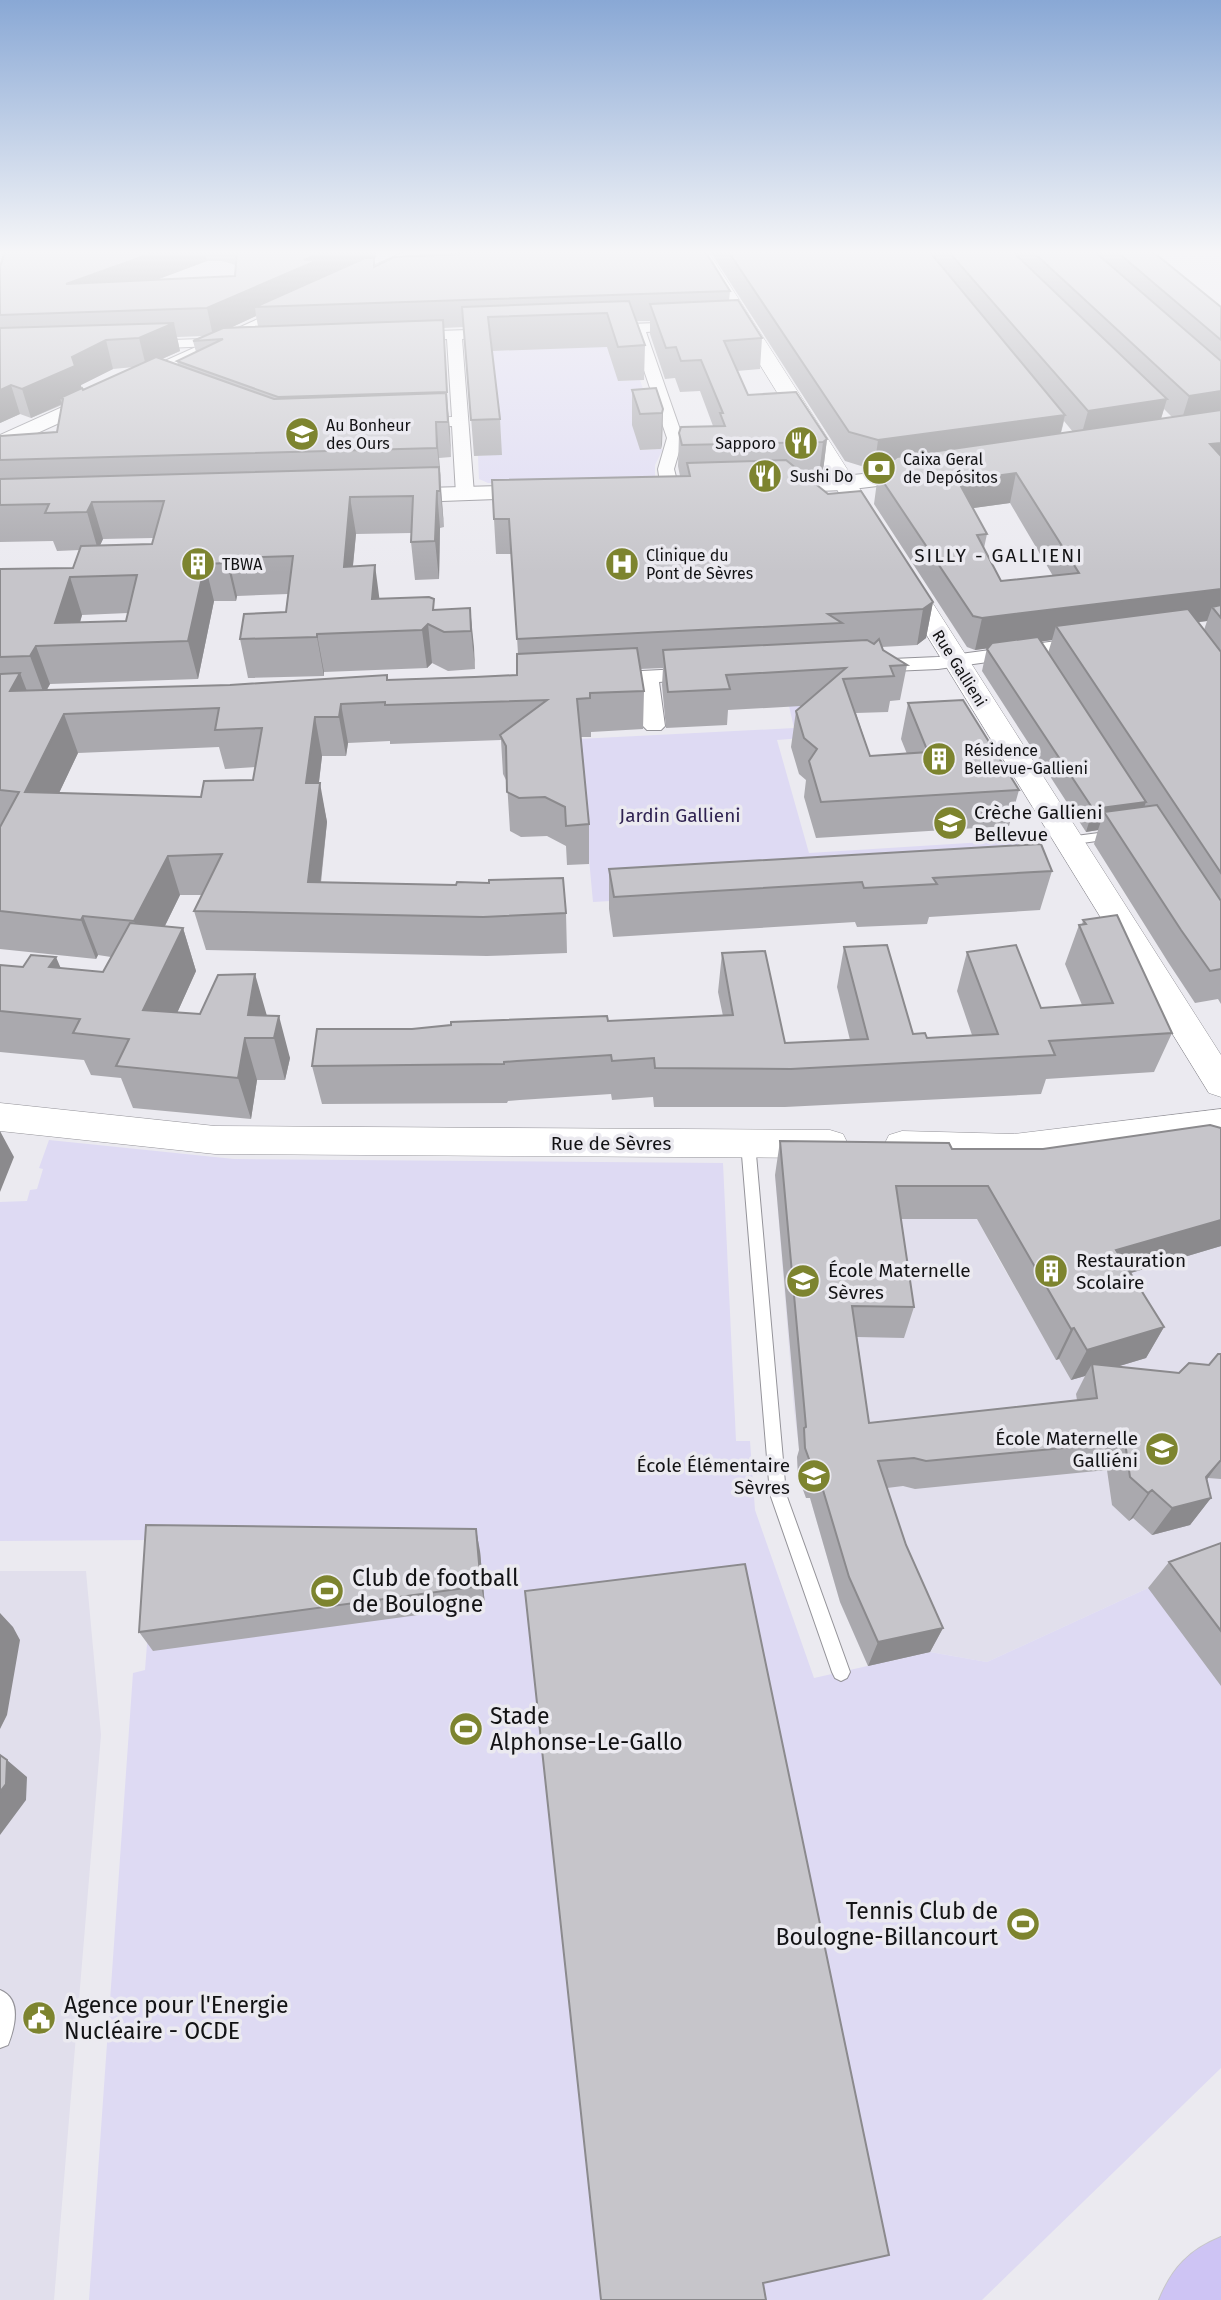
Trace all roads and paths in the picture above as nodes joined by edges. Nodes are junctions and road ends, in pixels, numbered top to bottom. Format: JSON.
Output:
{"nodes":[{"id":1,"x":191,"y":358,"type":"edge"},
{"id":2,"x":456,"y":358,"type":"edge"},
{"id":3,"x":648,"y":358,"type":"edge"},
{"id":4,"x":758,"y":358,"type":"edge"},
{"id":5,"x":142,"y":382,"type":"junction"},
{"id":6,"x":170,"y":386,"type":"edge"},
{"id":7,"x":460,"y":421,"type":"junction"},
{"id":8,"x":389,"y":424,"type":"edge"},
{"id":9,"x":0,"y":443,"type":"edge"},
{"id":10,"x":946,"y":471,"type":"edge"},
{"id":11,"x":844,"y":484,"type":"junction"},
{"id":12,"x":746,"y":486,"type":"edge"},
{"id":13,"x":681,"y":489,"type":"joint"},
{"id":14,"x":645,"y":490,"type":"edge"},
{"id":15,"x":561,"y":492,"type":"edge"},
{"id":16,"x":465,"y":494,"type":"junction"},
{"id":17,"x":358,"y":497,"type":"edge"},
{"id":18,"x":1101,"y":641,"type":"edge"},
{"id":19,"x":955,"y":660,"type":"junction"},
{"id":20,"x":850,"y":667,"type":"edge"},
{"id":21,"x":716,"y":674,"type":"edge"},
{"id":22,"x":648,"y":677,"type":"junction"},
{"id":23,"x":579,"y":681,"type":"edge"},
{"id":24,"x":654,"y":726,"type":"dead end"},
{"id":25,"x":1128,"y":833,"type":"edge"},
{"id":26,"x":1068,"y":841,"type":"junction"},
{"id":27,"x":1221,"y":1084,"type":"edge"},
{"id":28,"x":0,"y":1117,"type":"edge"},
{"id":29,"x":1221,"y":1123,"type":"edge"},
{"id":30,"x":748,"y":1143,"type":"junction"},
{"id":31,"x":841,"y":1672,"type":"dead end"},
{"id":32,"x":0,"y":2000,"type":"edge"},
{"id":33,"x":0,"y":2037,"type":"edge"},
{"id":34,"x":1221,"y":2269,"type":"edge"},
{"id":35,"x":1191,"y":2300,"type":"edge"}],
"edges":[{"from":1,"to":5,"type":"main road"},
{"from":2,"to":7,"type":"street"},
{"from":3,"to":13,"type":"street"},
{"from":4,"to":11,"type":"street","name":"Rue Gallieni"},
{"from":5,"to":6,"type":"street"},
{"from":5,"to":9,"type":"main road"},
{"from":7,"to":8,"type":"street"},
{"from":7,"to":16,"type":"street"},
{"from":10,"to":11,"type":"main road"},
{"from":11,"to":12,"type":"main road"},
{"from":11,"to":19,"type":"street","name":"Rue Gallieni"},
{"from":13,"to":14,"type":"main road"},
{"from":15,"to":16,"type":"main road"},
{"from":16,"to":17,"type":"main road"},
{"from":18,"to":19,"type":"street"},
{"from":19,"to":20,"type":"street"},
{"from":19,"to":26,"type":"street","name":"Rue Gallieni"},
{"from":21,"to":22,"type":"street"},
{"from":22,"to":23,"type":"street"},
{"from":22,"to":24,"type":"street"},
{"from":25,"to":26,"type":"lane"},
{"from":26,"to":27,"type":"street","name":"Rue Gallieni"},
{"from":28,"to":30,"type":"street","name":"Rue de Sèvres"},
{"from":29,"to":30,"type":"street","name":"Rue de Sèvres"},
{"from":30,"to":31,"type":"lane"},
{"from":32,"to":33,"type":"lane"},
{"from":34,"to":35,"type":"main road"}]}
